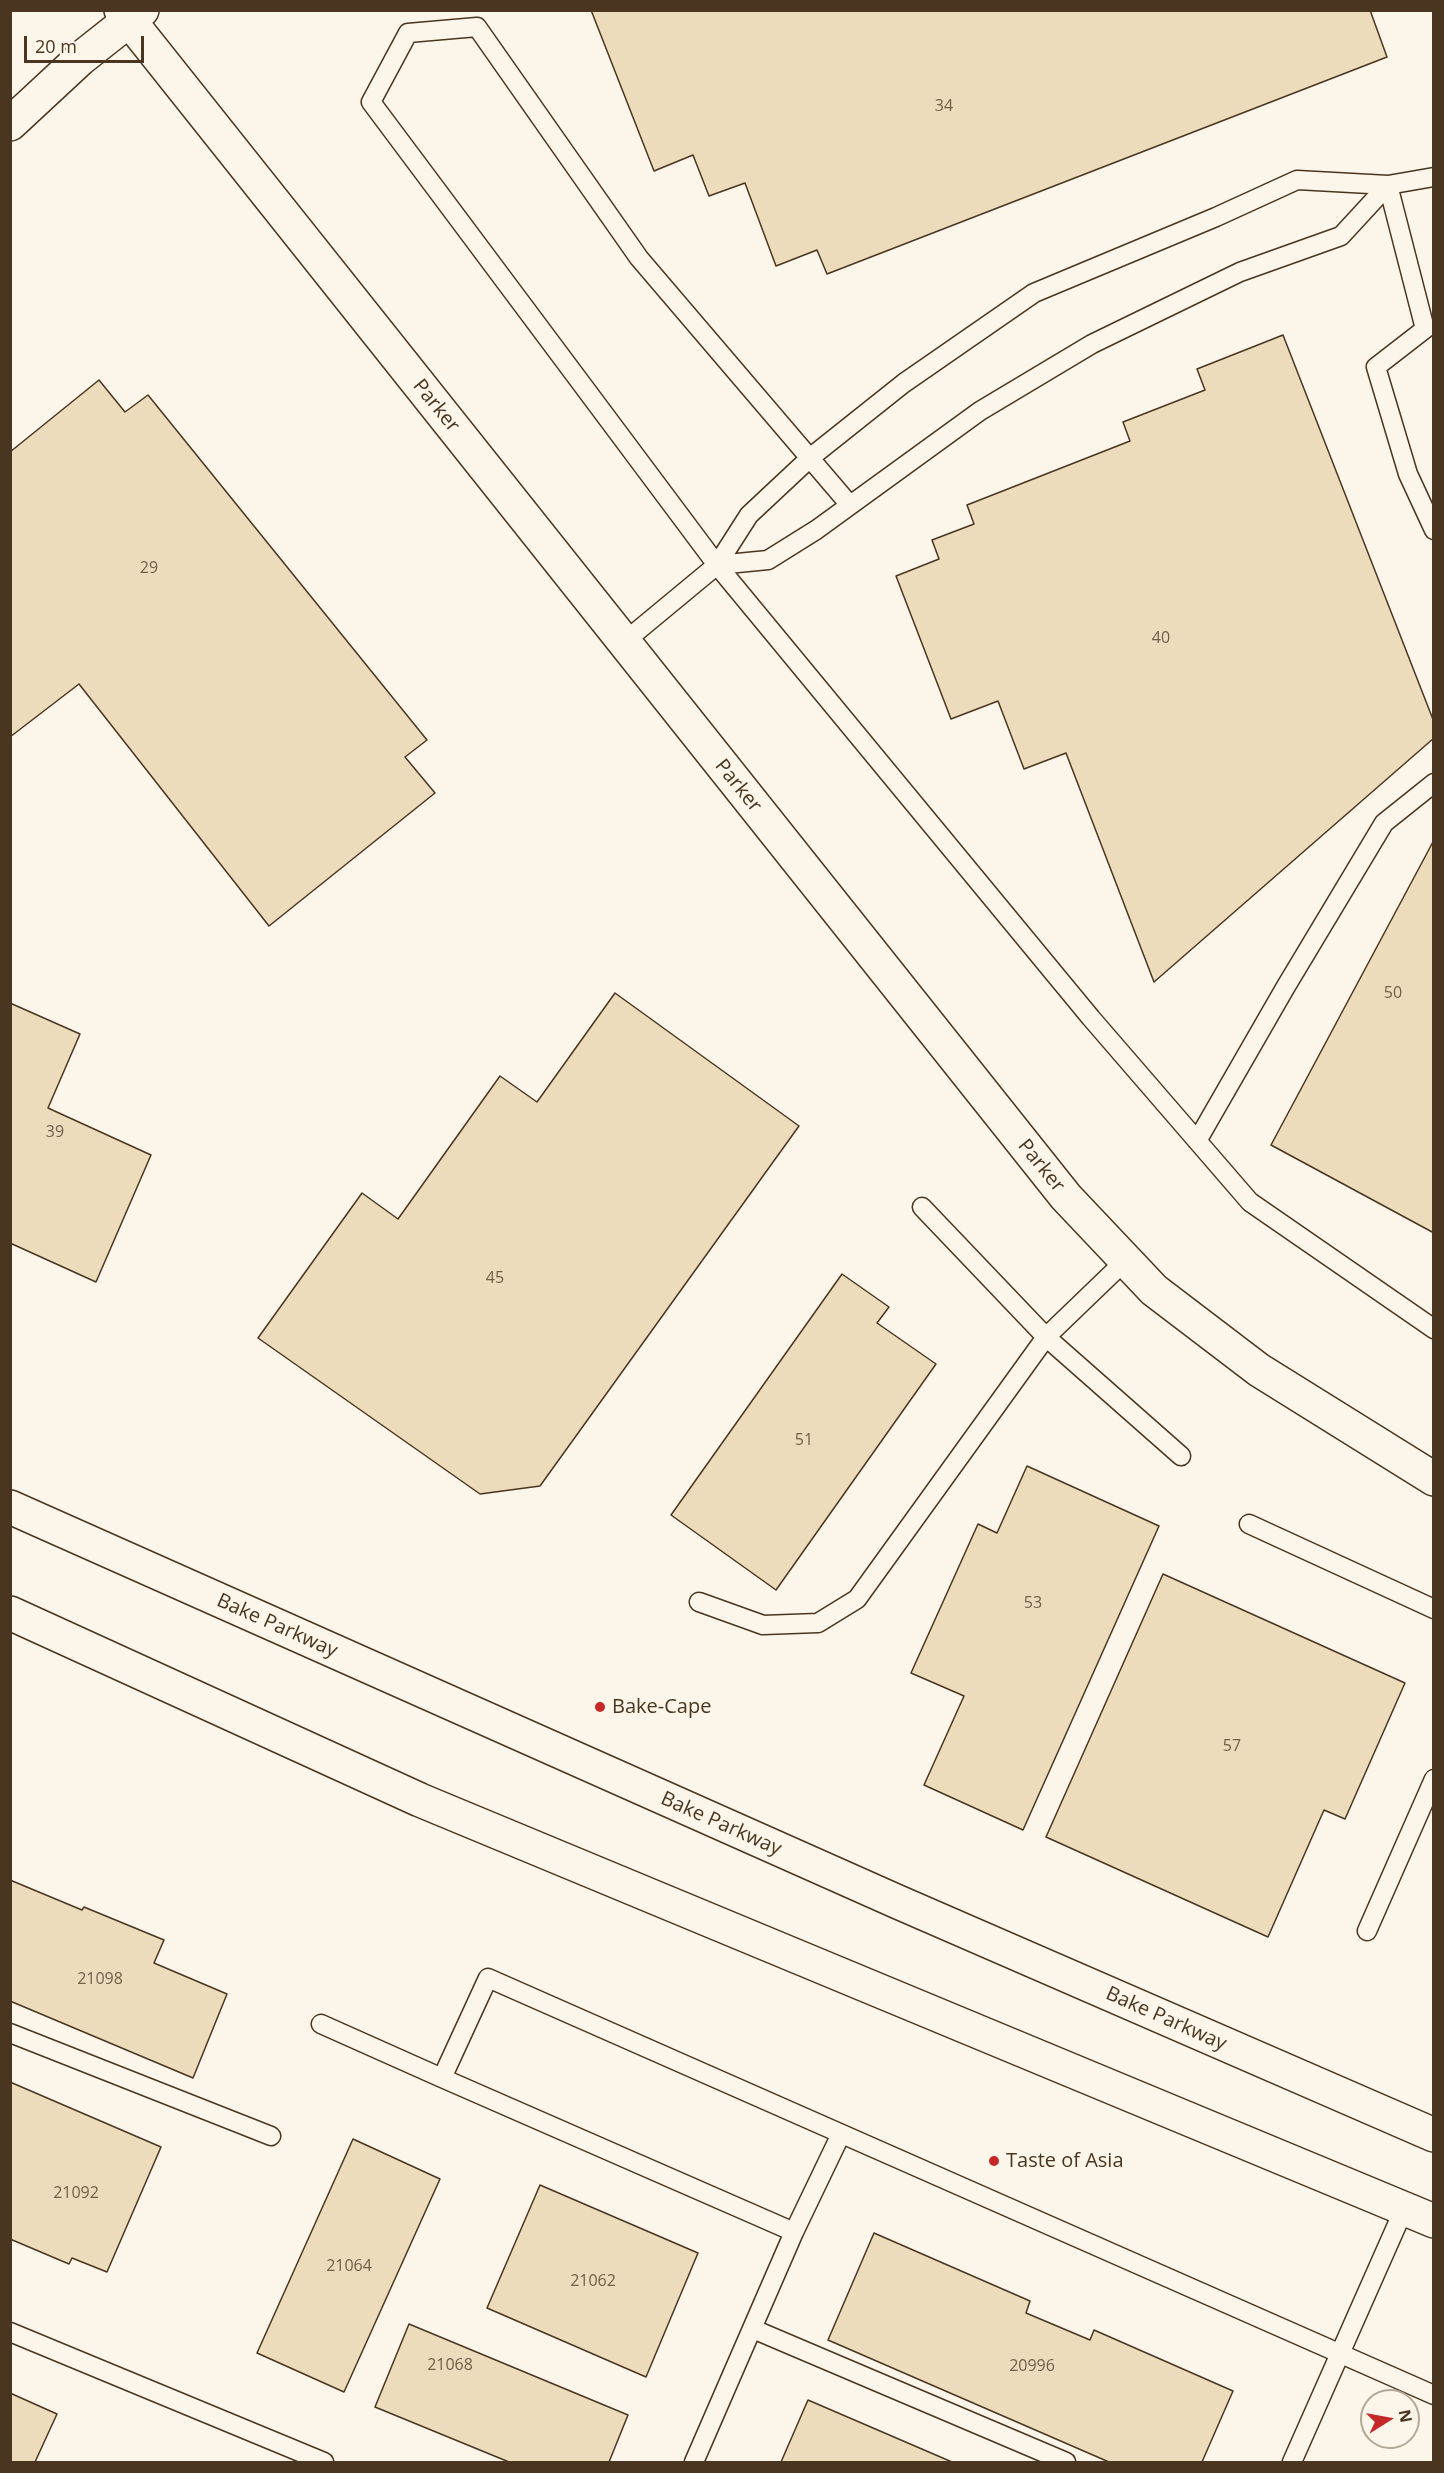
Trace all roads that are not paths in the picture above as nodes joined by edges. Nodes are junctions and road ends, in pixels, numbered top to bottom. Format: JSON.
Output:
{"nodes":[{"id":1,"x":131,"y":14,"type":"edge"},
{"id":2,"x":10,"y":124,"type":"edge"},
{"id":3,"x":1434,"y":177,"type":"edge"},
{"id":4,"x":1388,"y":185,"type":"junction"},
{"id":5,"x":1430,"y":330,"type":"edge"},
{"id":6,"x":811,"y":457,"type":"junction"},
{"id":7,"x":849,"y":504,"type":"junction"},
{"id":8,"x":1434,"y":530,"type":"edge"},
{"id":9,"x":717,"y":565,"type":"junction"},
{"id":10,"x":624,"y":642,"type":"junction"},
{"id":11,"x":1434,"y":783,"type":"edge"},
{"id":12,"x":1197,"y":1141,"type":"junction"},
{"id":13,"x":922,"y":1207,"type":"dead end"},
{"id":14,"x":1126,"y":1260,"type":"junction"},
{"id":15,"x":1434,"y":1329,"type":"edge"},
{"id":16,"x":1046,"y":1337,"type":"junction"},
{"id":17,"x":1181,"y":1456,"type":"dead end"},
{"id":18,"x":1434,"y":1479,"type":"edge"},
{"id":19,"x":10,"y":1507,"type":"edge"},
{"id":20,"x":1249,"y":1524,"type":"dead end"},
{"id":21,"x":699,"y":1602,"type":"dead end"},
{"id":22,"x":1434,"y":1609,"type":"edge"},
{"id":23,"x":10,"y":1613,"type":"edge"},
{"id":24,"x":1434,"y":1779,"type":"edge"},
{"id":25,"x":1367,"y":1931,"type":"dead end"},
{"id":26,"x":321,"y":2024,"type":"dead end"},
{"id":27,"x":10,"y":2033,"type":"edge"},
{"id":28,"x":442,"y":2079,"type":"junction"},
{"id":29,"x":841,"y":2134,"type":"junction"},
{"id":30,"x":1434,"y":2135,"type":"edge"},
{"id":31,"x":271,"y":2136,"type":"dead end"},
{"id":32,"x":1404,"y":2208,"type":"junction"},
{"id":33,"x":1434,"y":2221,"type":"edge"},
{"id":34,"x":794,"y":2232,"type":"junction"},
{"id":35,"x":753,"y":2329,"type":"junction"},
{"id":36,"x":10,"y":2332,"type":"edge"},
{"id":37,"x":1340,"y":2354,"type":"junction"},
{"id":38,"x":1434,"y":2395,"type":"edge"},
{"id":39,"x":324,"y":2463,"type":"edge"},
{"id":40,"x":694,"y":2463,"type":"edge"},
{"id":41,"x":1066,"y":2463,"type":"edge"},
{"id":42,"x":1292,"y":2463,"type":"edge"}],
"edges":[{"from":1,"to":2,"type":"main road"},
{"from":1,"to":10,"type":"main road","name":"Parker"},
{"from":3,"to":4,"type":"lane"},
{"from":4,"to":5,"type":"lane"},
{"from":4,"to":6,"type":"lane"},
{"from":4,"to":7,"type":"lane"},
{"from":5,"to":8,"type":"lane"},
{"from":6,"to":7,"type":"lane"},
{"from":6,"to":9,"type":"lane"},
{"from":6,"to":9,"type":"lane"},
{"from":7,"to":9,"type":"lane"},
{"from":9,"to":10,"type":"lane"},
{"from":9,"to":12,"type":"lane"},
{"from":10,"to":14,"type":"main road","name":"Parker"},
{"from":11,"to":12,"type":"lane"},
{"from":12,"to":15,"type":"lane"},
{"from":13,"to":16,"type":"lane"},
{"from":14,"to":16,"type":"lane"},
{"from":14,"to":18,"type":"main road","name":"Parker"},
{"from":16,"to":17,"type":"lane"},
{"from":16,"to":21,"type":"lane"},
{"from":19,"to":30,"type":"main road","name":"Bake Parkway"},
{"from":20,"to":22,"type":"lane"},
{"from":23,"to":32,"type":"main road"},
{"from":24,"to":25,"type":"lane"},
{"from":26,"to":28,"type":"lane"},
{"from":27,"to":31,"type":"lane"},
{"from":28,"to":29,"type":"lane"},
{"from":28,"to":34,"type":"lane"},
{"from":29,"to":34,"type":"lane"},
{"from":29,"to":37,"type":"lane"},
{"from":32,"to":33,"type":"main road"},
{"from":32,"to":37,"type":"lane"},
{"from":34,"to":35,"type":"lane"},
{"from":35,"to":40,"type":"lane"},
{"from":35,"to":41,"type":"lane"},
{"from":36,"to":39,"type":"lane"},
{"from":37,"to":38,"type":"lane"},
{"from":37,"to":42,"type":"lane"}]}
